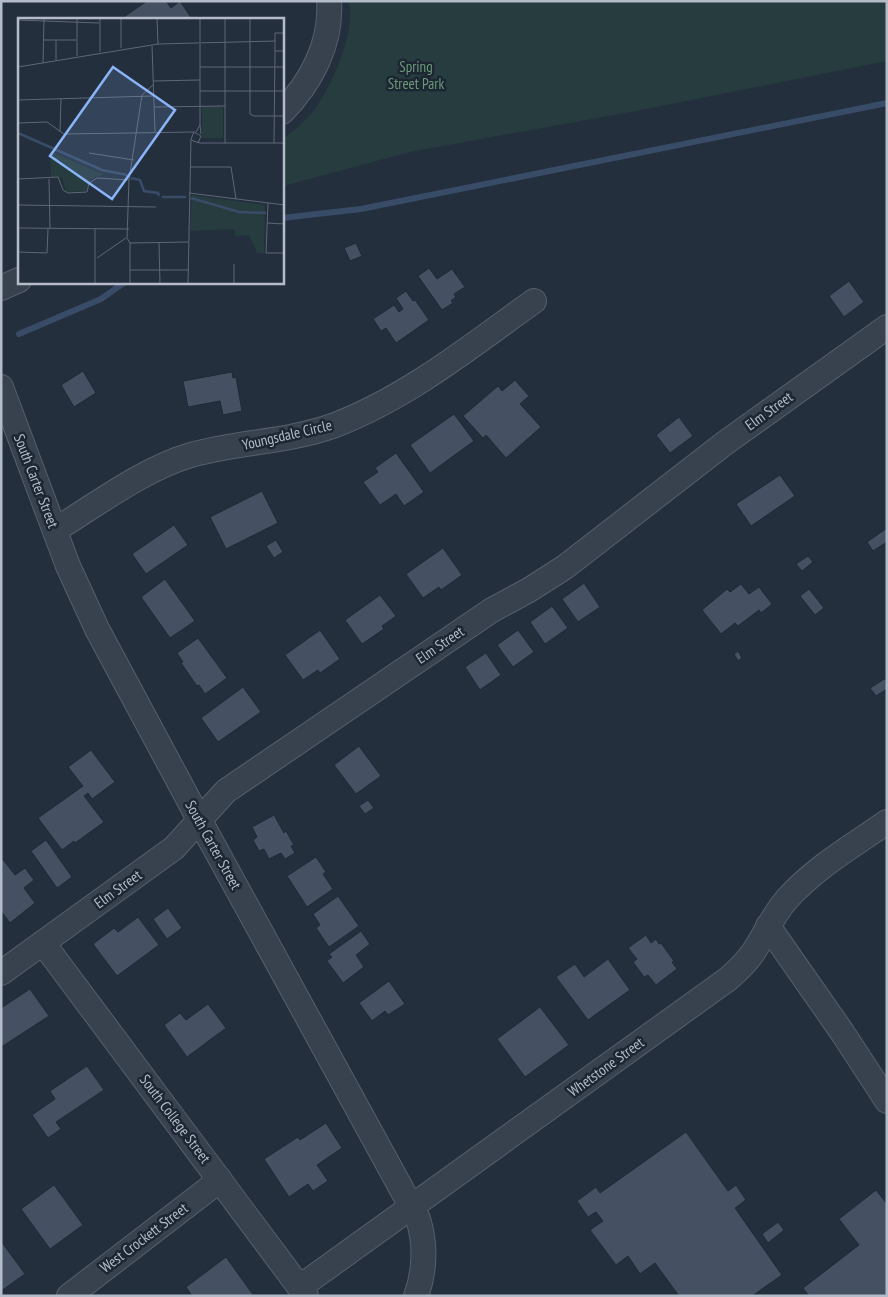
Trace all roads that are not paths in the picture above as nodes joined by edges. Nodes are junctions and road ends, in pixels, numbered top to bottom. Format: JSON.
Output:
{"nodes":[{"id":1,"x":330,"y":1,"type":"edge"},
{"id":2,"x":284,"y":110,"type":"edge"},
{"id":3,"x":18,"y":280,"type":"edge"},
{"id":4,"x":1,"y":288,"type":"edge"},
{"id":5,"x":534,"y":301,"type":"dead end"},
{"id":6,"x":887,"y":327,"type":"edge"},
{"id":7,"x":1,"y":387,"type":"edge"},
{"id":8,"x":55,"y":530,"type":"junction"},
{"id":9,"x":200,"y":821,"type":"junction"},
{"id":10,"x":887,"y":822,"type":"edge"},
{"id":11,"x":768,"y":926,"type":"junction"},
{"id":12,"x":43,"y":943,"type":"junction"},
{"id":13,"x":1,"y":973,"type":"edge"},
{"id":14,"x":887,"y":1102,"type":"edge"},
{"id":15,"x":220,"y":1180,"type":"junction"},
{"id":16,"x":412,"y":1206,"type":"junction"},
{"id":17,"x":303,"y":1292,"type":"edge"},
{"id":18,"x":69,"y":1296,"type":"edge"},
{"id":19,"x":416,"y":1296,"type":"edge"}],
"edges":[{"from":1,"to":2,"type":"street"},
{"from":3,"to":4,"type":"street"},
{"from":5,"to":8,"type":"street","name":"Youngsdale Circle"},
{"from":6,"to":9,"type":"street","name":"Elm Street"},
{"from":7,"to":8,"type":"street","name":"South Carter Street"},
{"from":8,"to":9,"type":"street","name":"South Carter Street"},
{"from":9,"to":12,"type":"street","name":"Elm Street"},
{"from":9,"to":16,"type":"street","name":"South Carter Street"},
{"from":10,"to":11,"type":"street","name":"Whetstone Street"},
{"from":11,"to":14,"type":"street"},
{"from":11,"to":16,"type":"street","name":"Whetstone Street"},
{"from":12,"to":13,"type":"street","name":"Elm Street"},
{"from":12,"to":15,"type":"street","name":"South College Street"},
{"from":15,"to":17,"type":"street","name":"South College Street"},
{"from":15,"to":18,"type":"street","name":"West Crockett Street"},
{"from":16,"to":17,"type":"street","name":"Whetstone Street"},
{"from":16,"to":19,"type":"street","name":"South Carter Street"}]}
